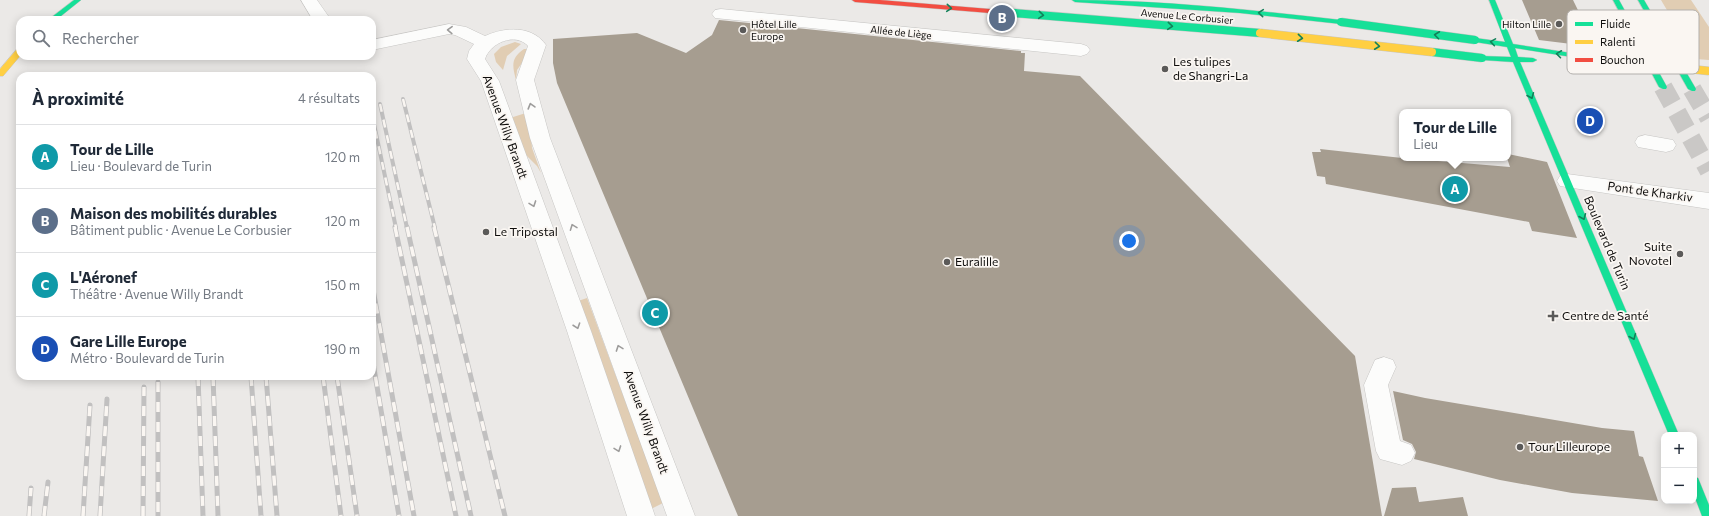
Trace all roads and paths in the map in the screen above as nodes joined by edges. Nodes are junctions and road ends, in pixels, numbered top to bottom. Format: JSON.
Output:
{"nodes":[{"id":1,"x":78,"y":0,"type":"edge"},
{"id":2,"x":309,"y":0,"type":"edge"},
{"id":3,"x":855,"y":0,"type":"edge"},
{"id":4,"x":1075,"y":0,"type":"edge"},
{"id":5,"x":1492,"y":0,"type":"edge"},
{"id":6,"x":1609,"y":0,"type":"edge"},
{"id":7,"x":1616,"y":0,"type":"edge"},
{"id":8,"x":1641,"y":0,"type":"edge"},
{"id":9,"x":1616,"y":10,"type":"edge"},
{"id":10,"x":1621,"y":10,"type":"edge"},
{"id":11,"x":1647,"y":10,"type":"edge"},
{"id":12,"x":721,"y":14,"type":"dead end"},
{"id":13,"x":57,"y":16,"type":"edge"},
{"id":14,"x":319,"y":16,"type":"edge"},
{"id":15,"x":376,"y":44,"type":"edge"},
{"id":16,"x":486,"y":44,"type":"junction"},
{"id":17,"x":1510,"y":45,"type":"junction"},
{"id":18,"x":1081,"y":50,"type":"dead end"},
{"id":19,"x":1567,"y":54,"type":"edge"},
{"id":20,"x":16,"y":56,"type":"edge"},
{"id":21,"x":1516,"y":60,"type":"junction"},
{"id":22,"x":1539,"y":61,"type":"dead end"},
{"id":23,"x":1699,"y":70,"type":"edge"},
{"id":24,"x":1709,"y":71,"type":"edge"},
{"id":25,"x":0,"y":74,"type":"edge"},
{"id":26,"x":1656,"y":74,"type":"edge"},
{"id":27,"x":1657,"y":74,"type":"edge"},
{"id":28,"x":1684,"y":74,"type":"edge"},
{"id":29,"x":1709,"y":80,"type":"edge"},
{"id":30,"x":1664,"y":86,"type":"tunnel mouth"},
{"id":31,"x":1692,"y":88,"type":"tunnel mouth"},
{"id":32,"x":1645,"y":142,"type":"dead end"},
{"id":33,"x":1666,"y":145,"type":"dead end"},
{"id":34,"x":1567,"y":181,"type":"junction"},
{"id":35,"x":1707,"y":195,"type":"edge"},
{"id":36,"x":1384,"y":367,"type":"dead end"},
{"id":37,"x":1673,"y":432,"type":"edge"},
{"id":38,"x":1402,"y":453,"type":"dead end"},
{"id":39,"x":1697,"y":489,"type":"edge"},
{"id":40,"x":641,"y":516,"type":"edge"},
{"id":41,"x":681,"y":516,"type":"edge"},
{"id":42,"x":1708,"y":516,"type":"edge"}],
"edges":[{"from":1,"to":13,"type":"main road"},
{"from":2,"to":14,"type":"street"},
{"from":3,"to":21,"type":"main road","name":"Avenue Le Corbusier","one_way":true,"bridge":true},
{"from":17,"to":4,"type":"main road","name":"Avenue Le Corbusier","one_way":true,"bridge":true},
{"from":5,"to":17,"type":"main road","name":"Boulevard de Turin"},
{"from":6,"to":9,"type":"main road"},
{"from":7,"to":10,"type":"main road"},
{"from":8,"to":11,"type":"main road"},
{"from":12,"to":18,"type":"street","name":"Allée de Liège"},
{"from":16,"to":15,"type":"street","one_way":true},
{"from":16,"to":40,"type":"street","name":"Avenue Willy Brandt","one_way":true},
{"from":41,"to":16,"type":"street","name":"Avenue Willy Brandt","one_way":true},
{"from":19,"to":17,"type":"main road","name":"Avenue Le Corbusier","one_way":true,"bridge":true},
{"from":17,"to":21,"type":"main road","name":"Boulevard de Turin"},
{"from":20,"to":25,"type":"main road"},
{"from":21,"to":22,"type":"main road","name":"Avenue Le Corbusier"},
{"from":21,"to":34,"type":"main road","name":"Boulevard de Turin","one_way":true},
{"from":24,"to":23,"type":"main road","name":"Avenue Le Corbusier","one_way":true,"bridge":true},
{"from":26,"to":29,"type":"main road"},
{"from":27,"to":30,"type":"main road"},
{"from":28,"to":31,"type":"main road"},
{"from":32,"to":33,"type":"street"},
{"from":34,"to":35,"type":"street","name":"Pont de Kharkiv"},
{"from":34,"to":37,"type":"main road","name":"Boulevard de Turin","one_way":true},
{"from":36,"to":38,"type":"street"},
{"from":39,"to":42,"type":"main road"}]}
